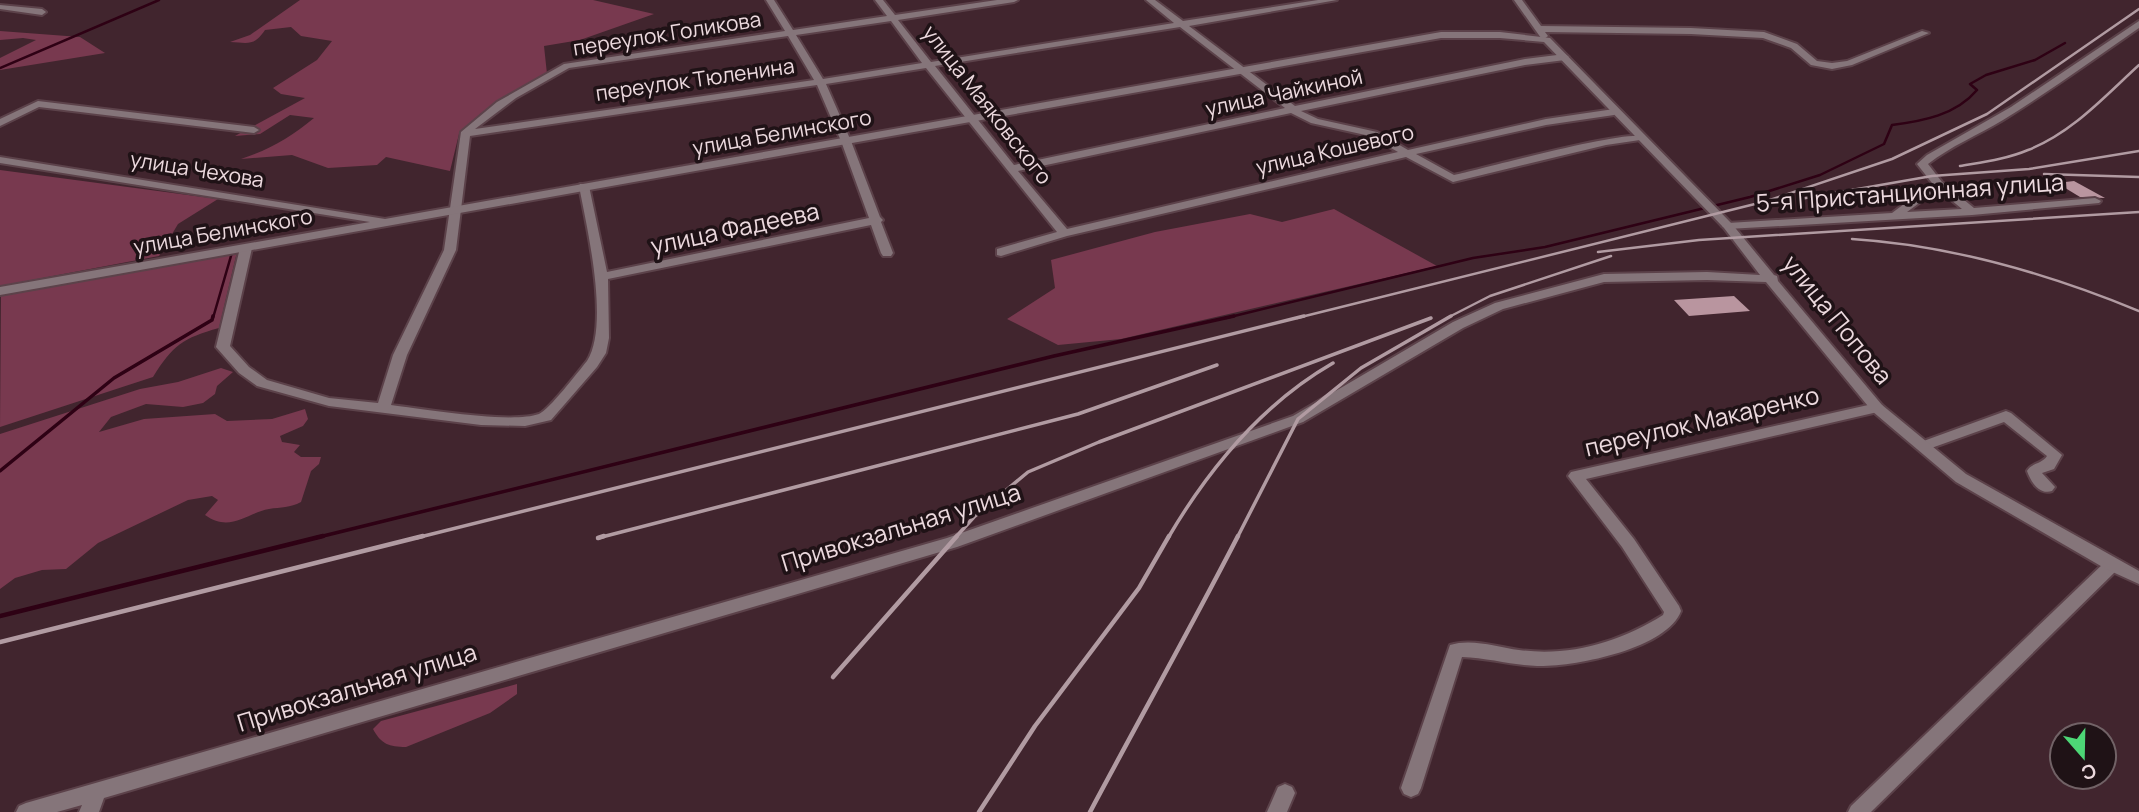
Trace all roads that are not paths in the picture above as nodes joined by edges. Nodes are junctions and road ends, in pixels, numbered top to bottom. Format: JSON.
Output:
{"nodes":[{"id":1,"x":770,"y":0,"type":"edge"},
{"id":2,"x":879,"y":0,"type":"edge"},
{"id":3,"x":1014,"y":0,"type":"edge"},
{"id":4,"x":1150,"y":0,"type":"edge"},
{"id":5,"x":1333,"y":0,"type":"edge"},
{"id":6,"x":1518,"y":0,"type":"edge"},
{"id":7,"x":0,"y":7,"type":"edge"},
{"id":8,"x":42,"y":12,"type":"dead end"},
{"id":9,"x":895,"y":18,"type":"junction"},
{"id":10,"x":1181,"y":23,"type":"junction"},
{"id":11,"x":2139,"y":24,"type":"edge"},
{"id":12,"x":1539,"y":29,"type":"junction"},
{"id":13,"x":790,"y":33,"type":"junction"},
{"id":14,"x":1925,"y":33,"type":"dead end"},
{"id":15,"x":1547,"y":40,"type":"junction"},
{"id":16,"x":1565,"y":57,"type":"junction"},
{"id":17,"x":930,"y":64,"type":"junction"},
{"id":18,"x":1245,"y":70,"type":"junction"},
{"id":19,"x":820,"y":82,"type":"junction"},
{"id":20,"x":1295,"y":109,"type":"junction"},
{"id":21,"x":1614,"y":112,"type":"junction"},
{"id":22,"x":970,"y":119,"type":"junction"},
{"id":23,"x":0,"y":123,"type":"edge"},
{"id":24,"x":254,"y":130,"type":"dead end"},
{"id":25,"x":464,"y":134,"type":"junction"},
{"id":26,"x":1640,"y":137,"type":"junction"},
{"id":27,"x":846,"y":141,"type":"junction"},
{"id":28,"x":1406,"y":154,"type":"junction"},
{"id":29,"x":0,"y":160,"type":"edge"},
{"id":30,"x":1011,"y":169,"type":"junction"},
{"id":31,"x":1938,"y":184,"type":"junction"},
{"id":32,"x":584,"y":186,"type":"junction"},
{"id":33,"x":2095,"y":201,"type":"dead end"},
{"id":34,"x":454,"y":211,"type":"junction"},
{"id":35,"x":1972,"y":212,"type":"junction"},
{"id":36,"x":1894,"y":217,"type":"junction"},
{"id":37,"x":877,"y":220,"type":"junction"},
{"id":38,"x":388,"y":222,"type":"junction"},
{"id":39,"x":1728,"y":226,"type":"junction"},
{"id":40,"x":1065,"y":233,"type":"junction"},
{"id":41,"x":246,"y":248,"type":"junction"},
{"id":42,"x":1000,"y":252,"type":"dead end"},
{"id":43,"x":887,"y":253,"type":"dead end"},
{"id":44,"x":602,"y":277,"type":"junction"},
{"id":45,"x":1773,"y":279,"type":"junction"},
{"id":46,"x":0,"y":291,"type":"edge"},
{"id":47,"x":1877,"y":408,"type":"junction"},
{"id":48,"x":383,"y":409,"type":"junction"},
{"id":49,"x":1923,"y":446,"type":"junction"},
{"id":50,"x":2046,"y":487,"type":"dead end"},
{"id":51,"x":2112,"y":565,"type":"junction"},
{"id":52,"x":2139,"y":578,"type":"edge"},
{"id":53,"x":1411,"y":788,"type":"dead end"},
{"id":54,"x":97,"y":791,"type":"junction"},
{"id":55,"x":26,"y":812,"type":"edge"},
{"id":56,"x":89,"y":812,"type":"edge"},
{"id":57,"x":1858,"y":812,"type":"edge"}],
"edges":[{"from":1,"to":13,"type":"street"},
{"from":2,"to":9,"type":"street","name":"улица Маяковского"},
{"from":3,"to":9,"type":"street","name":"переулок Голикова"},
{"from":4,"to":10,"type":"street"},
{"from":5,"to":10,"type":"street","name":"переулок Тюленина"},
{"from":6,"to":12,"type":"street"},
{"from":7,"to":8,"type":"street"},
{"from":9,"to":13,"type":"street","name":"переулок Голикова"},
{"from":9,"to":17,"type":"street","name":"улица Маяковского"},
{"from":10,"to":17,"type":"street","name":"переулок Тюленина"},
{"from":10,"to":18,"type":"street"},
{"from":11,"to":31,"type":"street"},
{"from":12,"to":14,"type":"street"},
{"from":12,"to":15,"type":"street"},
{"from":13,"to":19,"type":"street"},
{"from":13,"to":25,"type":"street","name":"переулок Голикова"},
{"from":15,"to":16,"type":"street"},
{"from":15,"to":18,"type":"street","name":"улица Белинского"},
{"from":16,"to":20,"type":"street","name":"улица Чайкиной"},
{"from":16,"to":21,"type":"street","name":"улица Попова"},
{"from":17,"to":19,"type":"street","name":"переулок Тюленина"},
{"from":17,"to":22,"type":"street","name":"улица Маяковского"},
{"from":18,"to":20,"type":"street"},
{"from":18,"to":22,"type":"street","name":"улица Белинского"},
{"from":19,"to":25,"type":"street","name":"переулок Тюленина"},
{"from":19,"to":27,"type":"street"},
{"from":20,"to":28,"type":"street"},
{"from":20,"to":30,"type":"street","name":"улица Чайкиной"},
{"from":21,"to":26,"type":"street","name":"улица Попова"},
{"from":21,"to":28,"type":"street","name":"улица Кошевого"},
{"from":22,"to":27,"type":"street","name":"улица Белинского"},
{"from":22,"to":30,"type":"street","name":"улица Маяковского"},
{"from":23,"to":24,"type":"street"},
{"from":25,"to":34,"type":"street"},
{"from":26,"to":28,"type":"street"},
{"from":26,"to":39,"type":"street","name":"улица Попова"},
{"from":27,"to":32,"type":"street","name":"улица Белинского"},
{"from":27,"to":37,"type":"street"},
{"from":28,"to":40,"type":"street","name":"улица Кошевого"},
{"from":29,"to":38,"type":"street","name":"улица Чехова"},
{"from":30,"to":40,"type":"street","name":"улица Маяковского"},
{"from":31,"to":35,"type":"street"},
{"from":31,"to":36,"type":"street"},
{"from":32,"to":34,"type":"street","name":"улица Белинского"},
{"from":32,"to":44,"type":"street"},
{"from":33,"to":35,"type":"street","name":"5-я Пристанционная улица"},
{"from":34,"to":38,"type":"street","name":"улица Белинского"},
{"from":34,"to":48,"type":"street"},
{"from":35,"to":36,"type":"street","name":"5-я Пристанционная улица"},
{"from":36,"to":39,"type":"street","name":"5-я Пристанционная улица"},
{"from":37,"to":43,"type":"street"},
{"from":37,"to":44,"type":"street","name":"улица Фадеева"},
{"from":38,"to":41,"type":"street","name":"улица Белинского"},
{"from":39,"to":45,"type":"street","name":"улица Попова"},
{"from":40,"to":42,"type":"street","name":"улица Кошевого"},
{"from":41,"to":46,"type":"street","name":"улица Белинского"},
{"from":41,"to":48,"type":"street"},
{"from":44,"to":48,"type":"street"},
{"from":45,"to":47,"type":"street","name":"улица Попова"},
{"from":45,"to":54,"type":"street","name":"Привокзальная улица"},
{"from":47,"to":49,"type":"street","name":"улица Попова"},
{"from":47,"to":53,"type":"street","name":"переулок Макаренко"},
{"from":49,"to":50,"type":"street"},
{"from":49,"to":51,"type":"street","name":"улица Попова"},
{"from":51,"to":52,"type":"street","name":"улица Попова"},
{"from":51,"to":57,"type":"street"},
{"from":54,"to":55,"type":"street","name":"Привокзальная улица"},
{"from":54,"to":56,"type":"street"}]}
